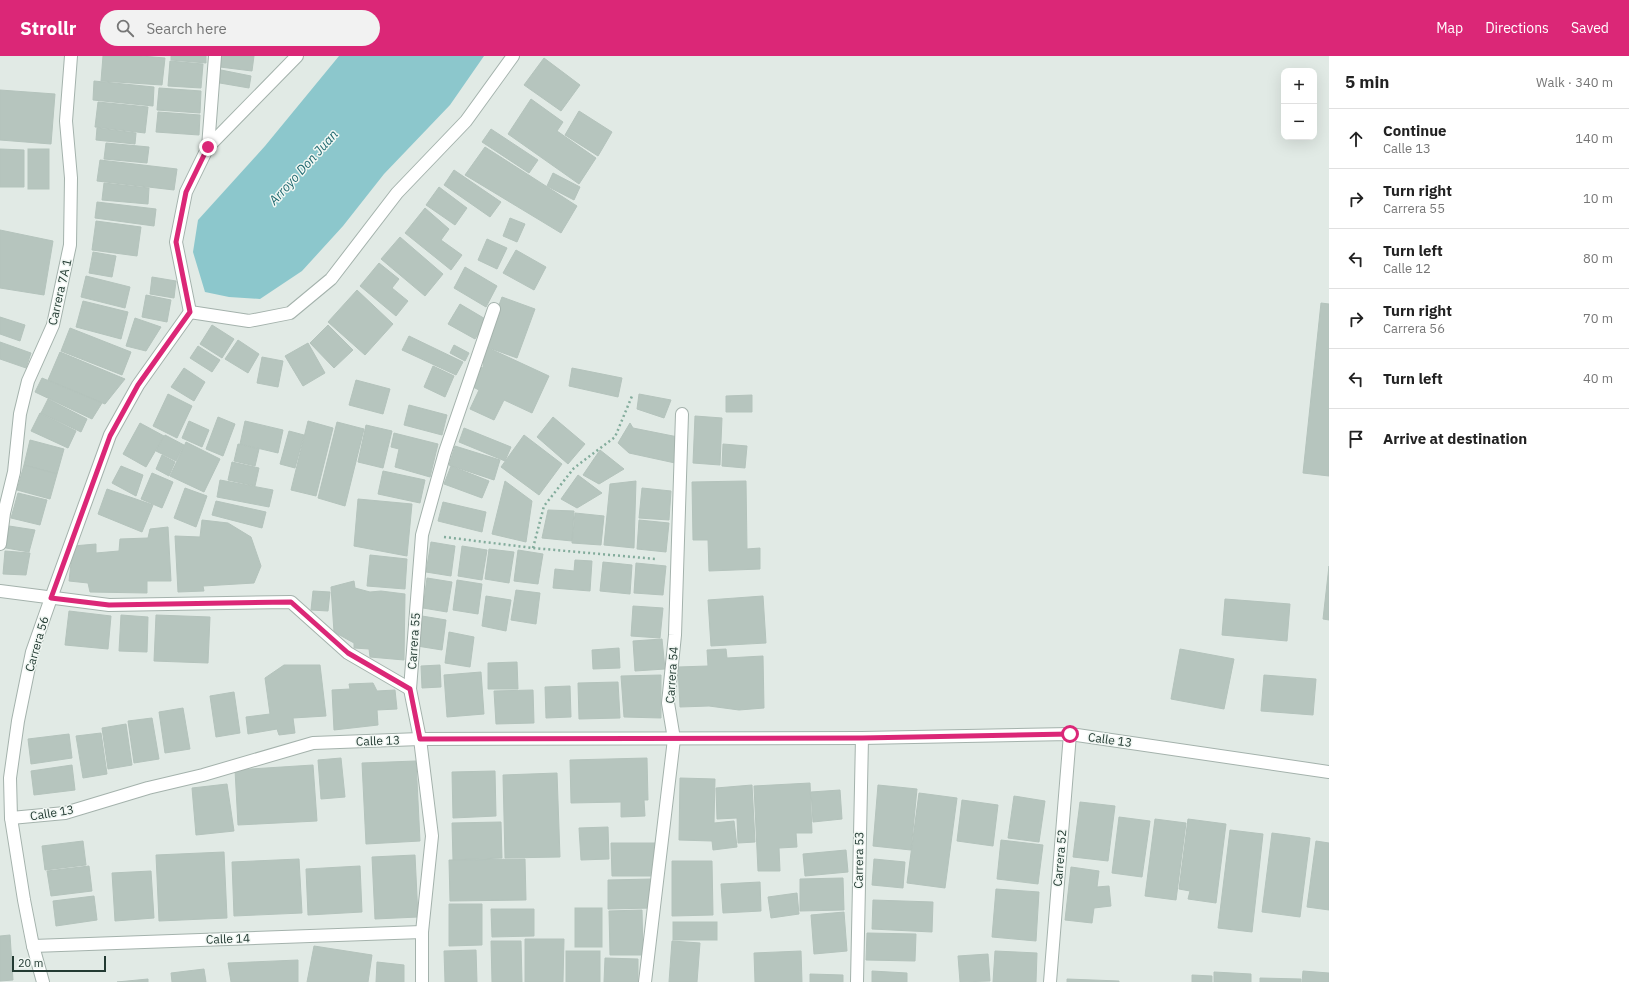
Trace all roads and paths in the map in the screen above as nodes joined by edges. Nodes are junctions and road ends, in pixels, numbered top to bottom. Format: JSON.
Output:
{"nodes":[{"id":1,"x":71,"y":56,"type":"edge"},
{"id":2,"x":215,"y":56,"type":"edge"},
{"id":3,"x":297,"y":56,"type":"edge"},
{"id":4,"x":513,"y":56,"type":"edge"},
{"id":5,"x":208,"y":147,"type":"junction"},
{"id":6,"x":494,"y":308,"type":"dead end"},
{"id":7,"x":190,"y":312,"type":"junction"},
{"id":8,"x":632,"y":396,"type":"dead end"},
{"id":9,"x":682,"y":414,"type":"dead end"},
{"id":10,"x":422,"y":535,"type":"junction"},
{"id":11,"x":0,"y":544,"type":"edge"},
{"id":12,"x":533,"y":548,"type":"junction"},
{"id":13,"x":676,"y":561,"type":"junction"},
{"id":14,"x":0,"y":591,"type":"edge"},
{"id":15,"x":51,"y":598,"type":"junction"},
{"id":16,"x":410,"y":689,"type":"junction"},
{"id":17,"x":1070,"y":734,"type":"junction"},
{"id":18,"x":862,"y":738,"type":"junction"},
{"id":19,"x":420,"y":739,"type":"junction"},
{"id":20,"x":674,"y":739,"type":"junction"},
{"id":21,"x":1329,"y":772,"type":"edge"},
{"id":22,"x":11,"y":818,"type":"junction"},
{"id":23,"x":422,"y":932,"type":"junction"},
{"id":24,"x":33,"y":946,"type":"junction"},
{"id":25,"x":43,"y":982,"type":"edge"},
{"id":26,"x":422,"y":982,"type":"edge"},
{"id":27,"x":645,"y":982,"type":"edge"},
{"id":28,"x":857,"y":982,"type":"edge"},
{"id":29,"x":1050,"y":982,"type":"edge"}],
"edges":[{"from":1,"to":11,"type":"street","name":"Carrera 7A 1"},
{"from":2,"to":5,"type":"street"},
{"from":3,"to":5,"type":"street"},
{"from":4,"to":7,"type":"street"},
{"from":5,"to":7,"type":"street"},
{"from":6,"to":10,"type":"street","name":"Carrera 55"},
{"from":7,"to":15,"type":"street","name":"Carrera 56"},
{"from":8,"to":12,"type":"path"},
{"from":9,"to":13,"type":"street","name":"Carrera 54"},
{"from":10,"to":12,"type":"path"},
{"from":10,"to":16,"type":"street","name":"Carrera 55"},
{"from":12,"to":13,"type":"path"},
{"from":13,"to":20,"type":"street","name":"Carrera 54"},
{"from":14,"to":15,"type":"street"},
{"from":15,"to":16,"type":"street"},
{"from":15,"to":22,"type":"street","name":"Carrera 56"},
{"from":16,"to":19,"type":"street","name":"Carrera 55"},
{"from":17,"to":18,"type":"street","name":"Calle 13"},
{"from":17,"to":21,"type":"street","name":"Calle 13"},
{"from":17,"to":29,"type":"street","name":"Carrera 52"},
{"from":18,"to":20,"type":"street","name":"Calle 13"},
{"from":18,"to":28,"type":"street","name":"Carrera 53"},
{"from":19,"to":20,"type":"street","name":"Calle 13"},
{"from":19,"to":22,"type":"street","name":"Calle 13"},
{"from":19,"to":23,"type":"street","name":"Carrera 55"},
{"from":20,"to":27,"type":"street","name":"Carrera 54"},
{"from":22,"to":24,"type":"street","name":"Carrera 56"},
{"from":23,"to":24,"type":"street","name":"Calle 14"},
{"from":23,"to":26,"type":"street","name":"Carrera 55"},
{"from":24,"to":25,"type":"street","name":"Carrera 56"}]}
